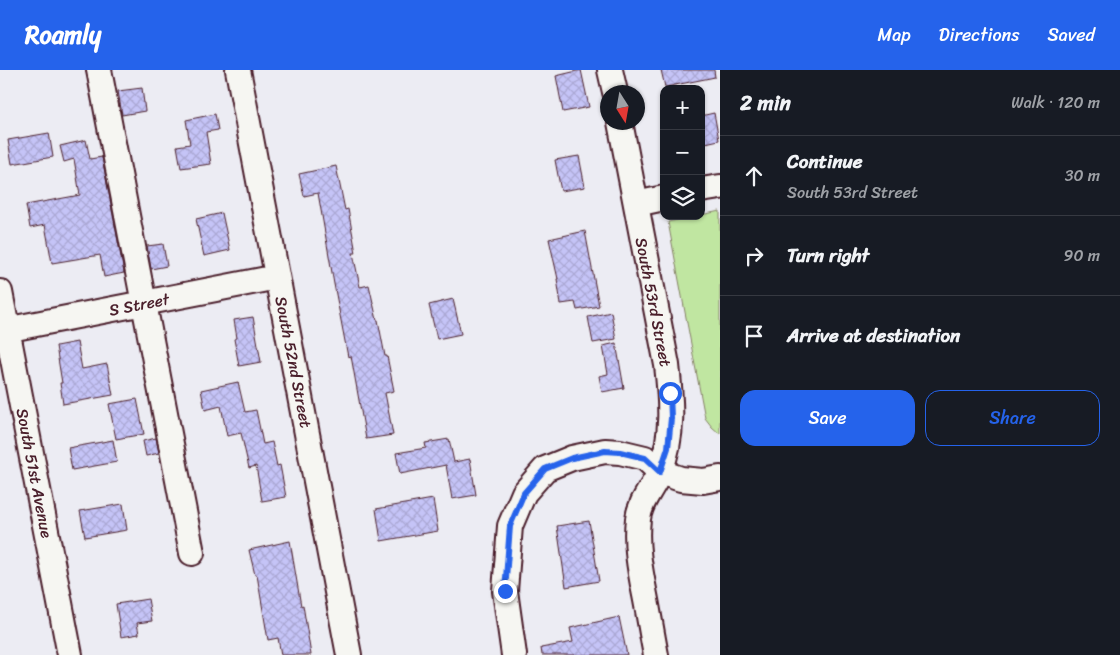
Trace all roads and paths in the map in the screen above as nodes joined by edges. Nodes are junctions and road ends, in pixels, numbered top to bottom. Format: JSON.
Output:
{"nodes":[{"id":1,"x":99,"y":70,"type":"edge"},
{"id":2,"x":238,"y":70,"type":"edge"},
{"id":3,"x":610,"y":70,"type":"edge"},
{"id":4,"x":613,"y":85,"type":"edge"},
{"id":5,"x":622,"y":130,"type":"edge"},
{"id":6,"x":720,"y":186,"type":"edge"},
{"id":7,"x":705,"y":189,"type":"edge"},
{"id":8,"x":660,"y":199,"type":"edge"},
{"id":9,"x":636,"y":204,"type":"junction"},
{"id":10,"x":277,"y":277,"type":"junction"},
{"id":11,"x":0,"y":292,"type":"edge"},
{"id":12,"x":144,"y":303,"type":"junction"},
{"id":13,"x":4,"y":331,"type":"edge"},
{"id":14,"x":660,"y":472,"type":"junction"},
{"id":15,"x":720,"y":478,"type":"edge"},
{"id":16,"x":192,"y":553,"type":"dead end"},
{"id":17,"x":70,"y":655,"type":"edge"},
{"id":18,"x":349,"y":655,"type":"edge"},
{"id":19,"x":514,"y":655,"type":"edge"},
{"id":20,"x":656,"y":655,"type":"edge"}],
"edges":[{"from":1,"to":12,"type":"street"},
{"from":2,"to":10,"type":"street","name":"South 52nd Street"},
{"from":3,"to":4,"type":"street"},
{"from":5,"to":9,"type":"street","name":"South 53rd Street"},
{"from":6,"to":7,"type":"street"},
{"from":8,"to":9,"type":"street"},
{"from":9,"to":14,"type":"street","name":"South 53rd Street"},
{"from":10,"to":12,"type":"street","name":"S Street"},
{"from":10,"to":18,"type":"street","name":"South 52nd Street"},
{"from":11,"to":13,"type":"street","name":"South 51st Avenue"},
{"from":12,"to":13,"type":"street","name":"S Street"},
{"from":12,"to":16,"type":"street"},
{"from":13,"to":17,"type":"street","name":"South 51st Avenue"},
{"from":14,"to":15,"type":"street"},
{"from":14,"to":19,"type":"street"},
{"from":14,"to":20,"type":"street","name":"South 53rd Street"}]}
